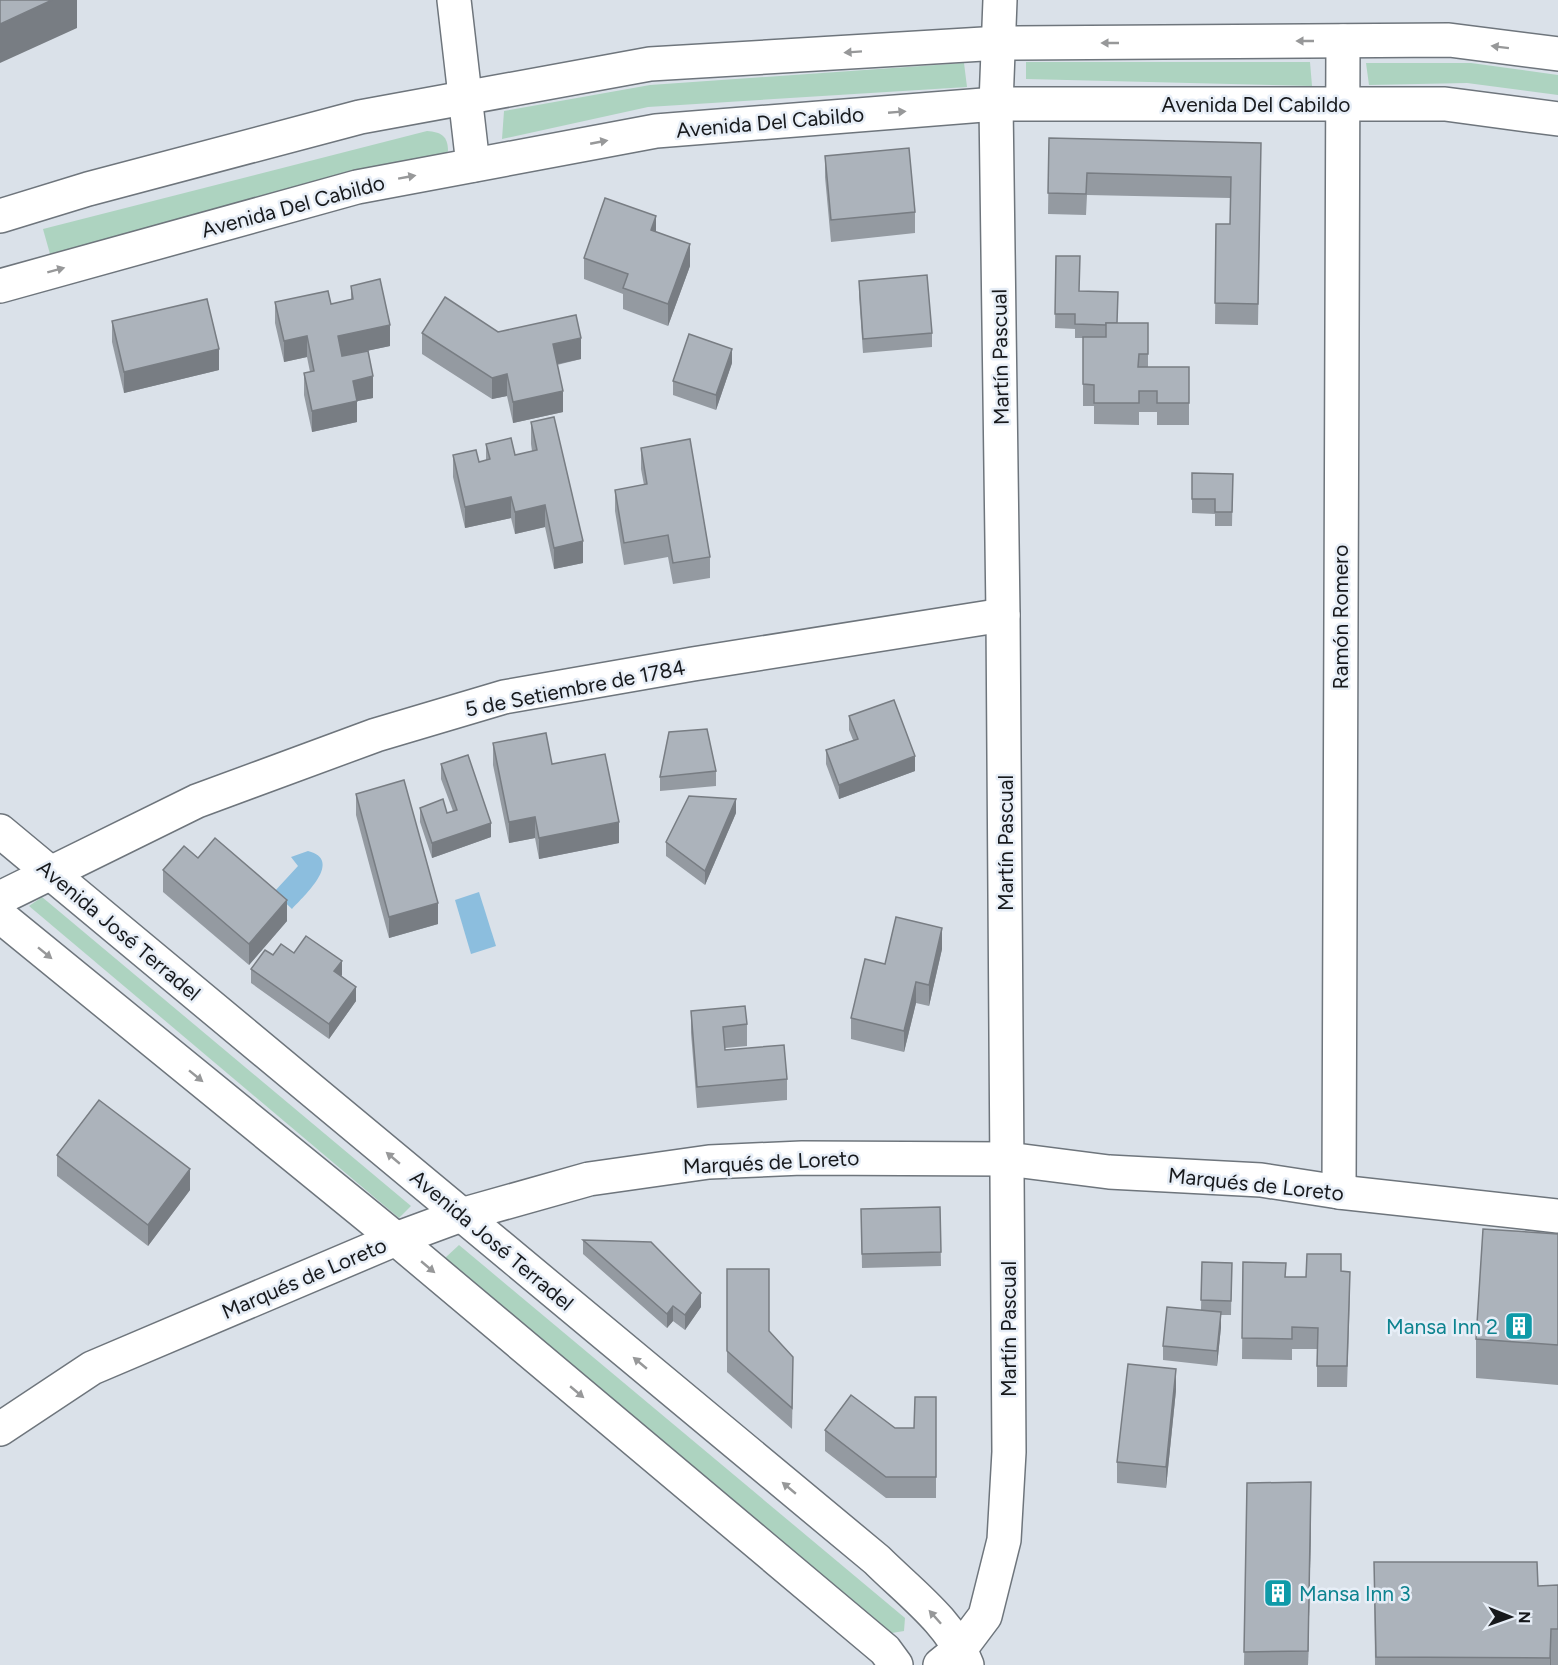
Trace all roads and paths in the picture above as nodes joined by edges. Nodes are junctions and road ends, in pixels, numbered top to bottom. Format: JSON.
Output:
{"nodes":[{"id":1,"x":454,"y":0,"type":"edge"},
{"id":2,"x":1000,"y":0,"type":"edge"},
{"id":3,"x":1342,"y":41,"type":"junction"},
{"id":4,"x":1000,"y":43,"type":"junction"},
{"id":5,"x":1558,"y":54,"type":"edge"},
{"id":6,"x":464,"y":98,"type":"junction"},
{"id":7,"x":996,"y":104,"type":"junction"},
{"id":8,"x":1340,"y":104,"type":"junction"},
{"id":9,"x":1558,"y":119,"type":"edge"},
{"id":10,"x":473,"y":165,"type":"junction"},
{"id":11,"x":0,"y":216,"type":"edge"},
{"id":12,"x":0,"y":286,"type":"edge"},
{"id":13,"x":1003,"y":615,"type":"junction"},
{"id":14,"x":0,"y":831,"type":"edge"},
{"id":15,"x":51,"y":874,"type":"junction"},
{"id":16,"x":0,"y":898,"type":"edge"},
{"id":17,"x":0,"y":916,"type":"edge"},
{"id":18,"x":1007,"y":1159,"type":"junction"},
{"id":19,"x":1339,"y":1192,"type":"junction"},
{"id":20,"x":462,"y":1215,"type":"junction"},
{"id":21,"x":1558,"y":1216,"type":"edge"},
{"id":22,"x":396,"y":1239,"type":"junction"},
{"id":23,"x":0,"y":1429,"type":"edge"},
{"id":24,"x":956,"y":1659,"type":"edge"},
{"id":25,"x":896,"y":1665,"type":"edge"}],
"edges":[{"from":1,"to":6,"type":"street"},
{"from":2,"to":4,"type":"street","name":"Martín Pascual"},
{"from":3,"to":4,"type":"street","one_way":true},
{"from":5,"to":3,"type":"street","one_way":true},
{"from":3,"to":8,"type":"street","name":"Ramón Romero"},
{"from":4,"to":6,"type":"street","one_way":true},
{"from":4,"to":7,"type":"street","name":"Martín Pascual"},
{"from":6,"to":10,"type":"street"},
{"from":6,"to":11,"type":"street"},
{"from":7,"to":8,"type":"street","name":"Avenida Del Cabildo"},
{"from":10,"to":7,"type":"street","name":"Avenida Del Cabildo","one_way":true},
{"from":7,"to":13,"type":"street","name":"Martín Pascual"},
{"from":8,"to":9,"type":"street","name":"Avenida Del Cabildo"},
{"from":8,"to":19,"type":"street","name":"Ramón Romero"},
{"from":12,"to":10,"type":"street","name":"Avenida Del Cabildo","one_way":true},
{"from":13,"to":15,"type":"street","name":"5 de Setiembre de 1784"},
{"from":13,"to":18,"type":"street","name":"Martín Pascual"},
{"from":14,"to":15,"type":"street","name":"Avenida José Terradel"},
{"from":15,"to":16,"type":"street","name":"5 de Setiembre de 1784"},
{"from":20,"to":15,"type":"street","name":"Avenida José Terradel","one_way":true},
{"from":17,"to":22,"type":"street","one_way":true},
{"from":18,"to":19,"type":"street","name":"Marqués de Loreto"},
{"from":18,"to":20,"type":"street","name":"Marqués de Loreto"},
{"from":18,"to":24,"type":"street","name":"Martín Pascual"},
{"from":19,"to":21,"type":"street","name":"Marqués de Loreto"},
{"from":20,"to":22,"type":"street","name":"Marqués de Loreto"},
{"from":24,"to":20,"type":"street","name":"Avenida José Terradel","one_way":true},
{"from":22,"to":23,"type":"street","name":"Marqués de Loreto"},
{"from":22,"to":25,"type":"street","one_way":true}]}
